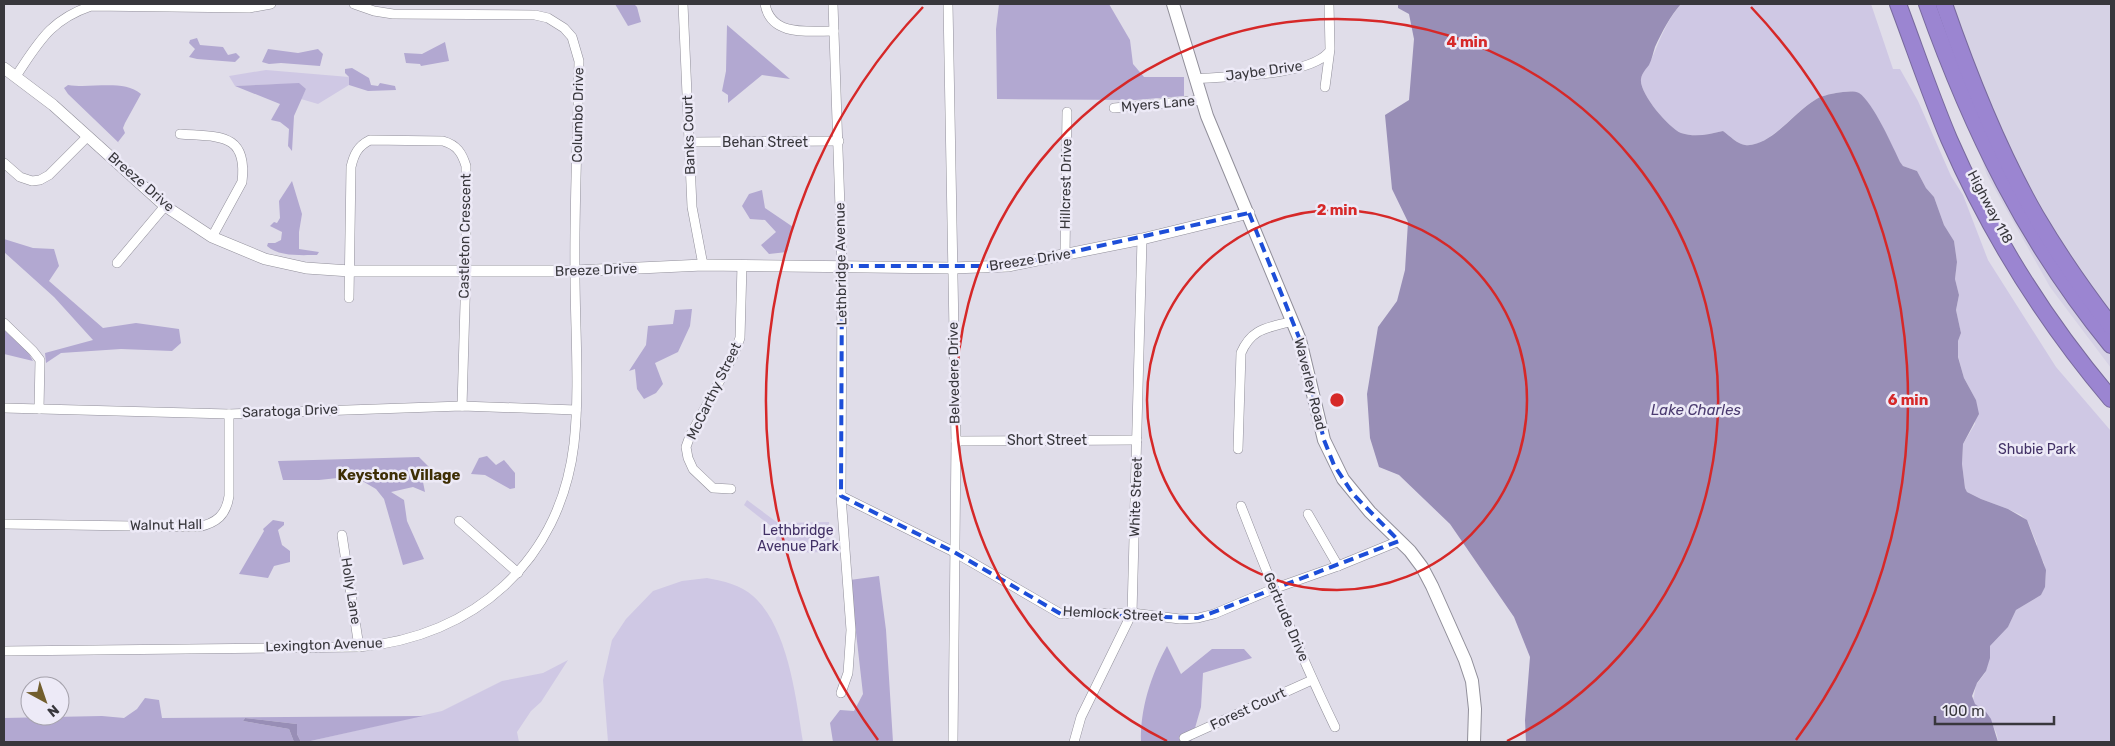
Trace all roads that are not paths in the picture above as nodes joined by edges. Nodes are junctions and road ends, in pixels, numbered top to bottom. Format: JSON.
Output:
{"nodes":[{"id":1,"x":115,"y":4,"type":"edge"},
{"id":2,"x":271,"y":4,"type":"edge"},
{"id":3,"x":354,"y":4,"type":"edge"},
{"id":4,"x":683,"y":4,"type":"edge"},
{"id":5,"x":764,"y":4,"type":"edge"},
{"id":6,"x":833,"y":4,"type":"edge"},
{"id":7,"x":948,"y":4,"type":"edge"},
{"id":8,"x":1174,"y":4,"type":"edge"},
{"id":9,"x":1329,"y":4,"type":"edge"},
{"id":10,"x":1898,"y":4,"type":"edge"},
{"id":11,"x":1907,"y":4,"type":"edge"},
{"id":12,"x":1927,"y":4,"type":"edge"},
{"id":13,"x":1944,"y":4,"type":"edge"},
{"id":14,"x":834,"y":31,"type":"junction"},
{"id":15,"x":1328,"y":53,"type":"junction"},
{"id":16,"x":4,"y":68,"type":"edge"},
{"id":17,"x":16,"y":76,"type":"junction"},
{"id":18,"x":1195,"y":79,"type":"junction"},
{"id":19,"x":1326,"y":87,"type":"dead end"},
{"id":20,"x":1202,"y":100,"type":"junction"},
{"id":21,"x":1114,"y":108,"type":"dead end"},
{"id":22,"x":1067,"y":112,"type":"dead end"},
{"id":23,"x":180,"y":134,"type":"dead end"},
{"id":24,"x":87,"y":137,"type":"junction"},
{"id":25,"x":839,"y":141,"type":"junction"},
{"id":26,"x":690,"y":142,"type":"junction"},
{"id":27,"x":4,"y":164,"type":"edge"},
{"id":28,"x":165,"y":206,"type":"junction"},
{"id":29,"x":1249,"y":213,"type":"junction"},
{"id":30,"x":212,"y":237,"type":"junction"},
{"id":31,"x":1142,"y":239,"type":"junction"},
{"id":32,"x":1065,"y":255,"type":"junction"},
{"id":33,"x":117,"y":263,"type":"dead end"},
{"id":34,"x":703,"y":265,"type":"junction"},
{"id":35,"x":742,"y":265,"type":"junction"},
{"id":36,"x":842,"y":266,"type":"junction"},
{"id":37,"x":952,"y":268,"type":"junction"},
{"id":38,"x":466,"y":270,"type":"junction"},
{"id":39,"x":575,"y":271,"type":"junction"},
{"id":40,"x":350,"y":272,"type":"junction"},
{"id":41,"x":349,"y":298,"type":"dead end"},
{"id":42,"x":1293,"y":321,"type":"junction"},
{"id":43,"x":4,"y":323,"type":"edge"},
{"id":44,"x":2111,"y":326,"type":"edge"},
{"id":45,"x":2111,"y":345,"type":"edge"},
{"id":46,"x":2111,"y":390,"type":"edge"},
{"id":47,"x":2111,"y":398,"type":"edge"},
{"id":48,"x":462,"y":406,"type":"junction"},
{"id":49,"x":4,"y":408,"type":"edge"},
{"id":50,"x":39,"y":409,"type":"junction"},
{"id":51,"x":576,"y":410,"type":"junction"},
{"id":52,"x":229,"y":414,"type":"junction"},
{"id":53,"x":1137,"y":440,"type":"junction"},
{"id":54,"x":956,"y":441,"type":"junction"},
{"id":55,"x":1238,"y":449,"type":"dead end"},
{"id":56,"x":730,"y":489,"type":"dead end"},
{"id":57,"x":841,"y":496,"type":"junction"},
{"id":58,"x":1241,"y":506,"type":"dead end"},
{"id":59,"x":1308,"y":514,"type":"dead end"},
{"id":60,"x":459,"y":521,"type":"dead end"},
{"id":61,"x":4,"y":524,"type":"edge"},
{"id":62,"x":342,"y":535,"type":"dead end"},
{"id":63,"x":1399,"y":541,"type":"junction"},
{"id":64,"x":954,"y":552,"type":"junction"},
{"id":65,"x":1338,"y":566,"type":"junction"},
{"id":66,"x":518,"y":573,"type":"junction"},
{"id":67,"x":1273,"y":589,"type":"junction"},
{"id":68,"x":1132,"y":613,"type":"junction"},
{"id":69,"x":359,"y":647,"type":"junction"},
{"id":70,"x":4,"y":651,"type":"edge"},
{"id":71,"x":1312,"y":680,"type":"junction"},
{"id":72,"x":841,"y":693,"type":"dead end"},
{"id":73,"x":1335,"y":727,"type":"dead end"},
{"id":74,"x":1184,"y":738,"type":"dead end"},
{"id":75,"x":953,"y":742,"type":"edge"},
{"id":76,"x":1074,"y":742,"type":"edge"},
{"id":77,"x":1474,"y":742,"type":"edge"}],
"edges":[{"from":1,"to":2,"type":"street"},
{"from":1,"to":17,"type":"street"},
{"from":3,"to":39,"type":"street","name":"Columbo Drive"},
{"from":4,"to":26,"type":"street","name":"Banks Court"},
{"from":5,"to":14,"type":"street"},
{"from":6,"to":14,"type":"street","name":"Lethbridge Avenue"},
{"from":7,"to":37,"type":"street","name":"Belvedere Drive"},
{"from":8,"to":18,"type":"main road","name":"Waverley Road"},
{"from":9,"to":15,"type":"street"},
{"from":10,"to":47,"type":"highway"},
{"from":11,"to":46,"type":"highway","name":"Highway 118"},
{"from":12,"to":45,"type":"highway","name":"Highway 118"},
{"from":13,"to":44,"type":"highway"},
{"from":14,"to":25,"type":"street","name":"Lethbridge Avenue"},
{"from":15,"to":18,"type":"street","name":"Jaybe Drive"},
{"from":15,"to":19,"type":"street"},
{"from":16,"to":17,"type":"street","name":"Breeze Drive"},
{"from":17,"to":24,"type":"street","name":"Breeze Drive"},
{"from":18,"to":20,"type":"main road","name":"Waverley Road"},
{"from":20,"to":21,"type":"street","name":"Myers Lane"},
{"from":20,"to":29,"type":"main road","name":"Waverley Road"},
{"from":22,"to":32,"type":"street","name":"Hillcrest Drive"},
{"from":23,"to":30,"type":"street"},
{"from":24,"to":27,"type":"street"},
{"from":24,"to":28,"type":"street","name":"Breeze Drive"},
{"from":25,"to":26,"type":"street","name":"Behan Street"},
{"from":25,"to":36,"type":"street","name":"Lethbridge Avenue"},
{"from":26,"to":34,"type":"street","name":"Banks Court"},
{"from":28,"to":30,"type":"street","name":"Breeze Drive"},
{"from":28,"to":33,"type":"street"},
{"from":29,"to":31,"type":"street","name":"Breeze Drive"},
{"from":29,"to":42,"type":"main road","name":"Waverley Road"},
{"from":30,"to":40,"type":"street","name":"Breeze Drive"},
{"from":31,"to":32,"type":"street","name":"Breeze Drive"},
{"from":31,"to":53,"type":"street","name":"White Street"},
{"from":32,"to":37,"type":"street","name":"Breeze Drive"},
{"from":34,"to":35,"type":"street","name":"Breeze Drive"},
{"from":34,"to":39,"type":"street","name":"Breeze Drive"},
{"from":35,"to":36,"type":"street","name":"Breeze Drive"},
{"from":35,"to":56,"type":"street","name":"McCarthy Street"},
{"from":36,"to":37,"type":"street","name":"Breeze Drive"},
{"from":36,"to":57,"type":"street","name":"Lethbridge Avenue"},
{"from":37,"to":54,"type":"street","name":"Belvedere Drive"},
{"from":38,"to":39,"type":"street","name":"Breeze Drive"},
{"from":38,"to":40,"type":"street","name":"Breeze Drive"},
{"from":38,"to":40,"type":"street","name":"Castleton Crescent"},
{"from":38,"to":48,"type":"street","name":"Castleton Crescent"},
{"from":39,"to":51,"type":"street","name":"Lexington Avenue"},
{"from":40,"to":41,"type":"street","name":"Castleton Crescent"},
{"from":42,"to":55,"type":"street"},
{"from":42,"to":63,"type":"main road","name":"Waverley Road"},
{"from":43,"to":50,"type":"street"},
{"from":48,"to":51,"type":"street","name":"Saratoga Drive"},
{"from":48,"to":52,"type":"street","name":"Saratoga Drive"},
{"from":49,"to":50,"type":"street","name":"Saratoga Drive"},
{"from":50,"to":52,"type":"street","name":"Saratoga Drive"},
{"from":51,"to":66,"type":"street","name":"Lexington Avenue"},
{"from":52,"to":61,"type":"street","name":"Walnut Hall"},
{"from":53,"to":54,"type":"street","name":"Short Street"},
{"from":53,"to":68,"type":"street","name":"White Street"},
{"from":54,"to":64,"type":"street","name":"Belvedere Drive"},
{"from":57,"to":64,"type":"street","name":"Hemlock Street"},
{"from":57,"to":72,"type":"street","name":"Lethbridge Avenue"},
{"from":58,"to":67,"type":"street","name":"Gertrude Drive"},
{"from":59,"to":65,"type":"street"},
{"from":60,"to":66,"type":"street"},
{"from":62,"to":69,"type":"street","name":"Holly Lane"},
{"from":63,"to":65,"type":"street","name":"Hemlock Street"},
{"from":63,"to":77,"type":"main road","name":"Waverley Road"},
{"from":64,"to":68,"type":"street","name":"Hemlock Street"},
{"from":64,"to":75,"type":"street","name":"Belvedere Drive"},
{"from":65,"to":67,"type":"street","name":"Hemlock Street"},
{"from":66,"to":69,"type":"street","name":"Lexington Avenue"},
{"from":67,"to":68,"type":"street","name":"Hemlock Street"},
{"from":67,"to":71,"type":"street","name":"Gertrude Drive"},
{"from":68,"to":76,"type":"street","name":"White Street"},
{"from":69,"to":70,"type":"street","name":"Lexington Avenue"},
{"from":71,"to":73,"type":"street","name":"Gertrude Drive"},
{"from":71,"to":74,"type":"street","name":"Forest Court"}]}
